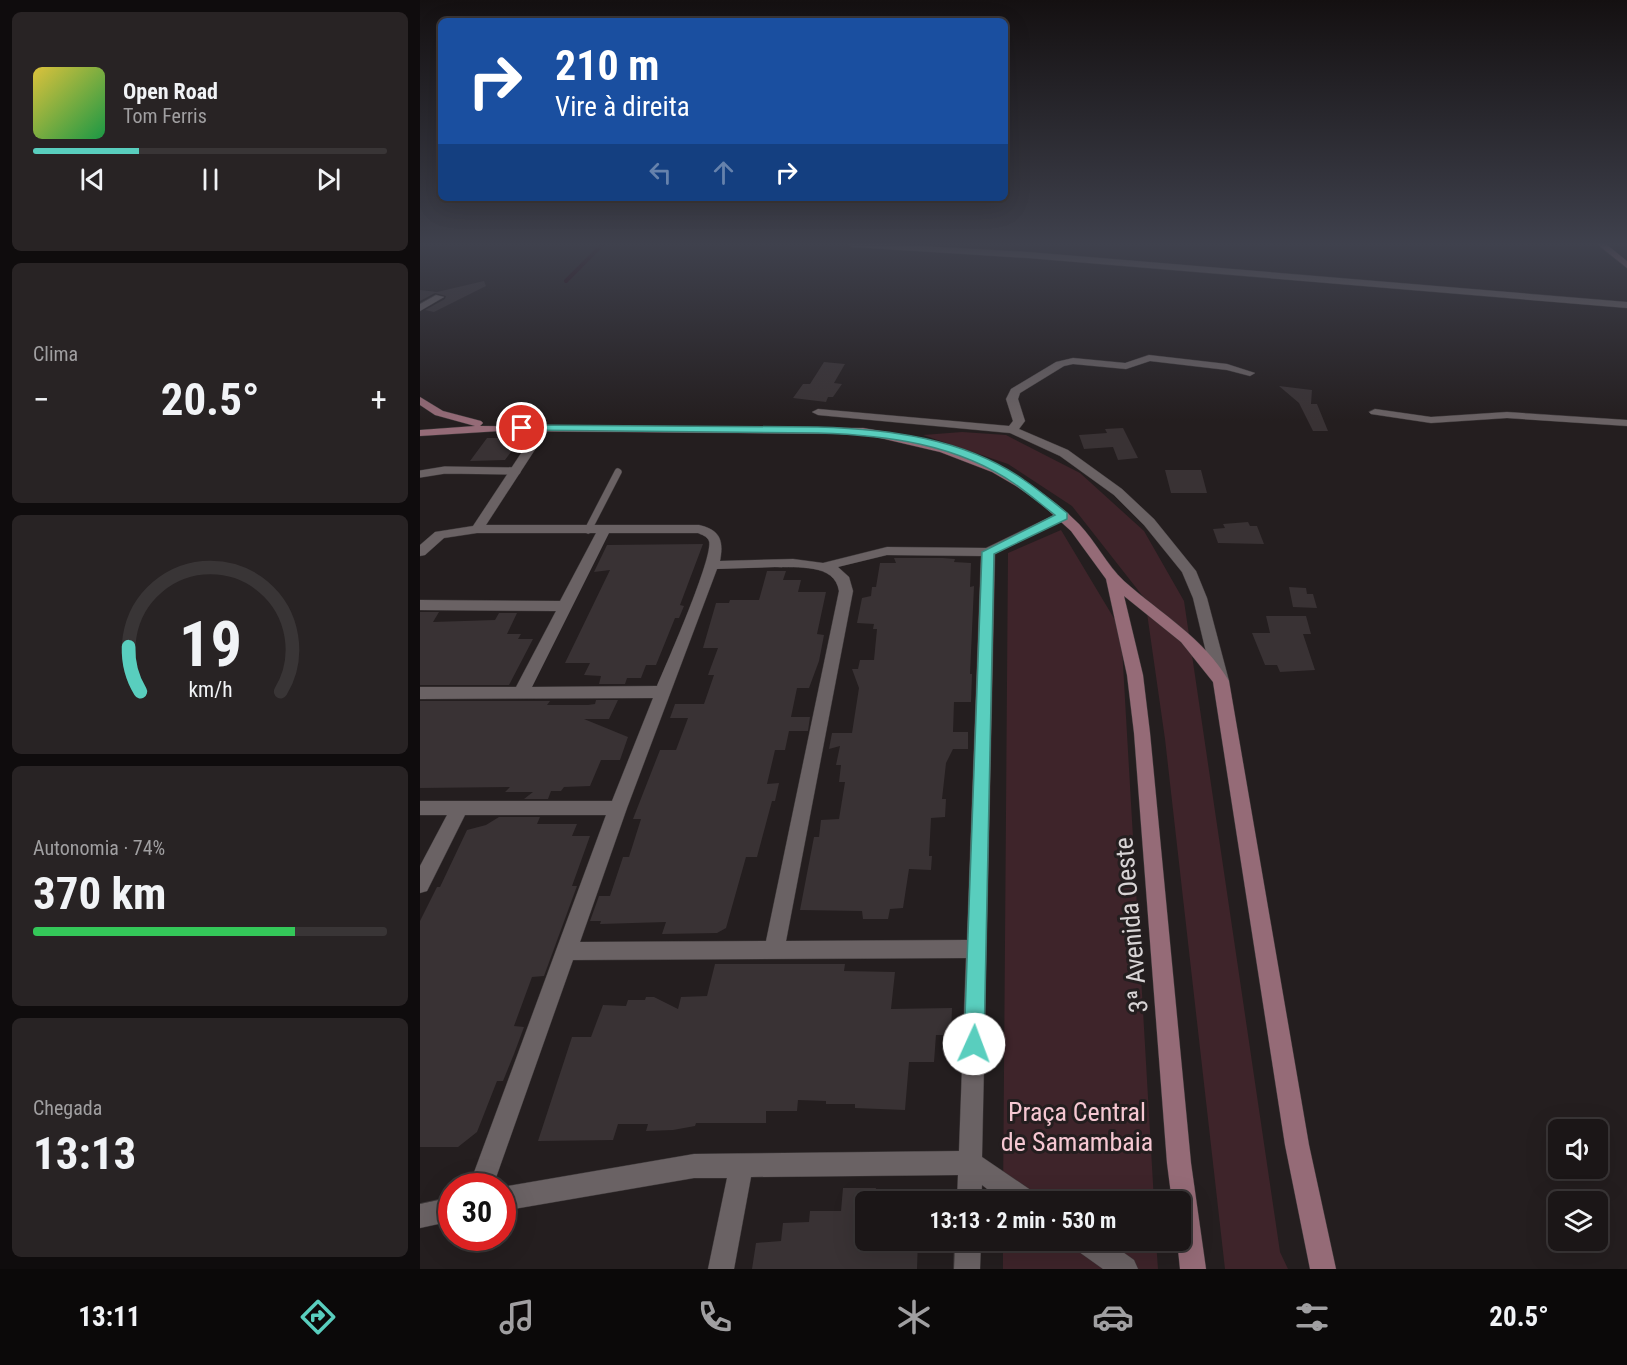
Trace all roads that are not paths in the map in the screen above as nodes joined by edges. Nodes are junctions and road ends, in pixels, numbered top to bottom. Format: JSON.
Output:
{"nodes":[{"id":1,"x":1606,"y":303,"type":"edge"},
{"id":2,"x":1627,"y":305,"type":"edge"},
{"id":3,"x":1250,"y":373,"type":"dead end"},
{"id":4,"x":420,"y":400,"type":"edge"},
{"id":5,"x":818,"y":412,"type":"dead end"},
{"id":6,"x":1375,"y":412,"type":"dead end"},
{"id":7,"x":1627,"y":423,"type":"edge"},
{"id":8,"x":500,"y":428,"type":"junction"},
{"id":9,"x":543,"y":428,"type":"junction"},
{"id":10,"x":1012,"y":430,"type":"junction"},
{"id":11,"x":420,"y":433,"type":"edge"},
{"id":12,"x":517,"y":471,"type":"junction"},
{"id":13,"x":618,"y":472,"type":"dead end"},
{"id":14,"x":420,"y":474,"type":"edge"},
{"id":15,"x":1063,"y":516,"type":"junction"},
{"id":16,"x":477,"y":529,"type":"junction"},
{"id":17,"x":596,"y":530,"type":"junction"},
{"id":18,"x":420,"y":552,"type":"edge"},
{"id":19,"x":988,"y":552,"type":"junction"},
{"id":20,"x":712,"y":565,"type":"junction"},
{"id":21,"x":821,"y":567,"type":"junction"},
{"id":22,"x":1113,"y":578,"type":"junction"},
{"id":23,"x":420,"y":605,"type":"edge"},
{"id":24,"x":567,"y":606,"type":"junction"},
{"id":25,"x":1221,"y":681,"type":"junction"},
{"id":26,"x":522,"y":692,"type":"junction"},
{"id":27,"x":663,"y":692,"type":"junction"},
{"id":28,"x":420,"y":693,"type":"edge"},
{"id":29,"x":420,"y":808,"type":"edge"},
{"id":30,"x":460,"y":808,"type":"junction"},
{"id":31,"x":618,"y":808,"type":"junction"},
{"id":32,"x":420,"y":885,"type":"edge"},
{"id":33,"x":977,"y":949,"type":"junction"},
{"id":34,"x":567,"y":951,"type":"junction"},
{"id":35,"x":774,"y":951,"type":"junction"},
{"id":36,"x":970,"y":1163,"type":"junction"},
{"id":37,"x":742,"y":1164,"type":"junction"},
{"id":38,"x":486,"y":1173,"type":"edge"},
{"id":39,"x":969,"y":1191,"type":"edge"},
{"id":40,"x":1010,"y":1191,"type":"edge"},
{"id":41,"x":516,"y":1197,"type":"edge"},
{"id":42,"x":438,"y":1212,"type":"edge"},
{"id":43,"x":420,"y":1216,"type":"edge"},
{"id":44,"x":968,"y":1251,"type":"edge"},
{"id":45,"x":1100,"y":1251,"type":"edge"},
{"id":46,"x":721,"y":1269,"type":"edge"},
{"id":47,"x":967,"y":1269,"type":"edge"},
{"id":48,"x":1125,"y":1269,"type":"edge"},
{"id":49,"x":1193,"y":1269,"type":"edge"},
{"id":50,"x":1323,"y":1269,"type":"edge"}],
"edges":[{"from":1,"to":2,"type":"street"},
{"from":3,"to":10,"type":"street"},
{"from":4,"to":8,"type":"street"},
{"from":5,"to":10,"type":"street"},
{"from":6,"to":7,"type":"street"},
{"from":8,"to":9,"type":"street"},
{"from":8,"to":11,"type":"street"},
{"from":9,"to":12,"type":"street"},
{"from":9,"to":15,"type":"street"},
{"from":10,"to":25,"type":"street"},
{"from":12,"to":14,"type":"lane"},
{"from":12,"to":16,"type":"street"},
{"from":13,"to":17,"type":"lane"},
{"from":15,"to":19,"type":"street"},
{"from":15,"to":22,"type":"street"},
{"from":16,"to":17,"type":"street"},
{"from":16,"to":18,"type":"street"},
{"from":17,"to":20,"type":"street"},
{"from":17,"to":24,"type":"street"},
{"from":19,"to":21,"type":"street"},
{"from":19,"to":33,"type":"street"},
{"from":20,"to":21,"type":"street"},
{"from":20,"to":27,"type":"street"},
{"from":21,"to":35,"type":"street"},
{"from":22,"to":25,"type":"street"},
{"from":22,"to":49,"type":"street","name":"3ª Avenida Oeste"},
{"from":23,"to":24,"type":"street"},
{"from":24,"to":26,"type":"street"},
{"from":25,"to":50,"type":"street"},
{"from":26,"to":27,"type":"street"},
{"from":26,"to":28,"type":"street"},
{"from":27,"to":31,"type":"street"},
{"from":29,"to":30,"type":"street"},
{"from":30,"to":31,"type":"street"},
{"from":30,"to":32,"type":"street"},
{"from":31,"to":34,"type":"street"},
{"from":33,"to":35,"type":"street"},
{"from":33,"to":36,"type":"street"},
{"from":34,"to":35,"type":"street"},
{"from":34,"to":38,"type":"street"},
{"from":36,"to":37,"type":"street"},
{"from":36,"to":39,"type":"street"},
{"from":36,"to":40,"type":"street"},
{"from":37,"to":41,"type":"street"},
{"from":37,"to":46,"type":"street"},
{"from":42,"to":43,"type":"street"},
{"from":44,"to":47,"type":"street"},
{"from":45,"to":48,"type":"street"}]}
